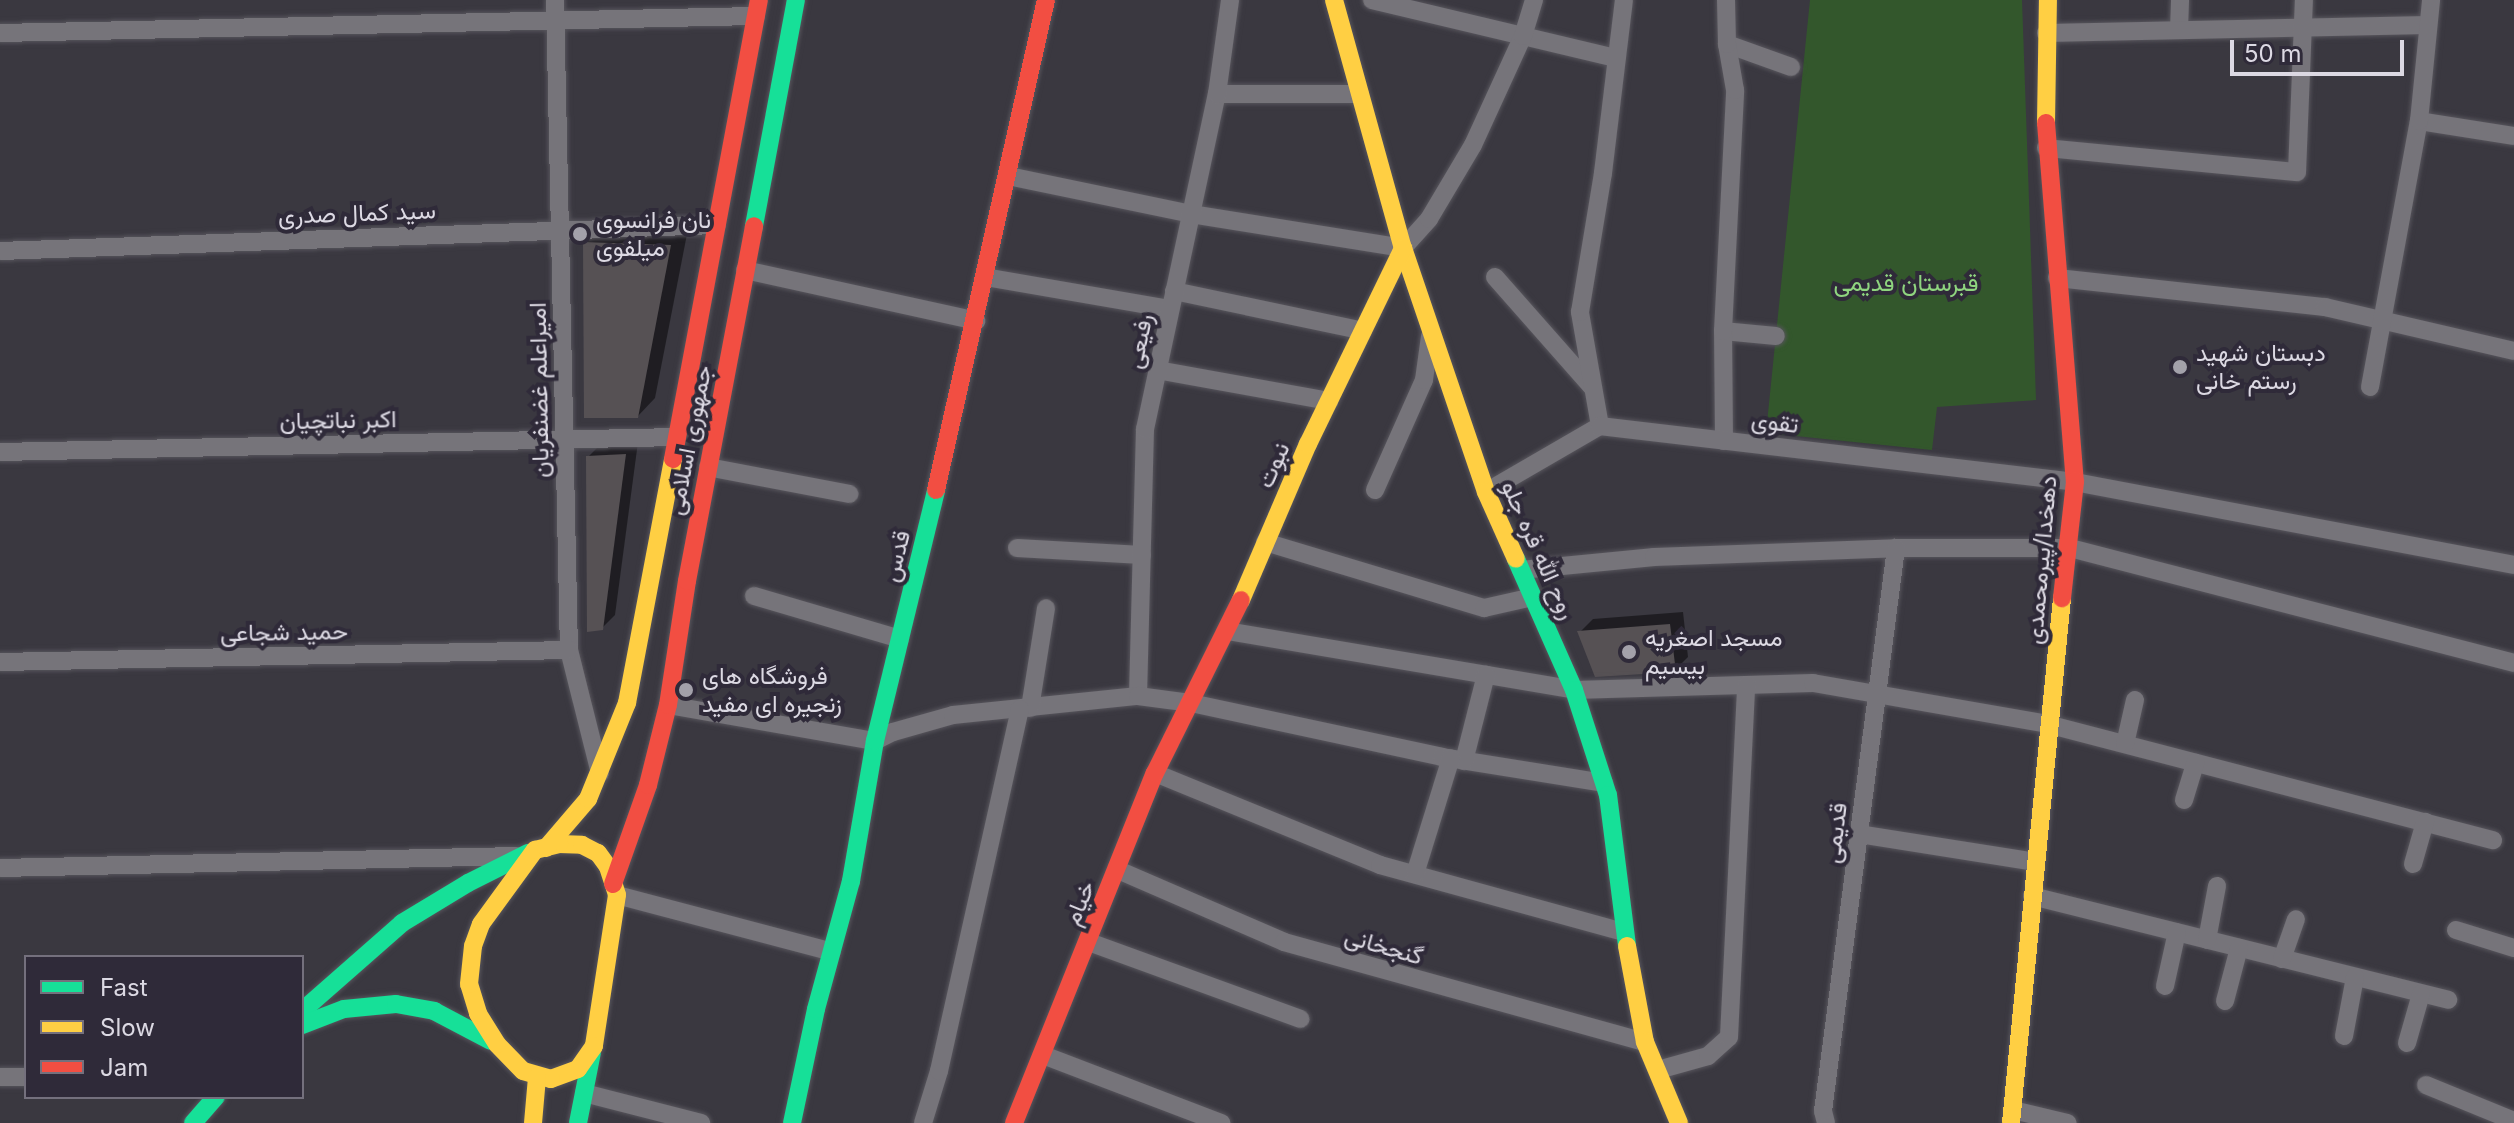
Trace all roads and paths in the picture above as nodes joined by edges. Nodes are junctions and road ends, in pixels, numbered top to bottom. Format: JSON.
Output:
{"nodes":[{"id":1,"x":555,"y":0,"type":"edge"},
{"id":2,"x":796,"y":0,"type":"edge"},
{"id":3,"x":1046,"y":0,"type":"edge"},
{"id":4,"x":1230,"y":0,"type":"edge"},
{"id":5,"x":1334,"y":0,"type":"edge"},
{"id":6,"x":1372,"y":0,"type":"edge"},
{"id":7,"x":1534,"y":0,"type":"edge"},
{"id":8,"x":1624,"y":0,"type":"edge"},
{"id":9,"x":1726,"y":0,"type":"edge"},
{"id":10,"x":2048,"y":0,"type":"edge"},
{"id":11,"x":2180,"y":0,"type":"edge"},
{"id":12,"x":2304,"y":0,"type":"edge"},
{"id":13,"x":2431,"y":0,"type":"edge"},
{"id":14,"x":757,"y":8,"type":"edge"},
{"id":15,"x":555,"y":21,"type":"junction"},
{"id":16,"x":2428,"y":25,"type":"junction"},
{"id":17,"x":2305,"y":27,"type":"junction"},
{"id":18,"x":2179,"y":30,"type":"junction"},
{"id":19,"x":0,"y":33,"type":"edge"},
{"id":20,"x":2046,"y":33,"type":"junction"},
{"id":21,"x":1523,"y":36,"type":"junction"},
{"id":22,"x":1727,"y":44,"type":"junction"},
{"id":23,"x":1616,"y":58,"type":"junction"},
{"id":24,"x":1791,"y":67,"type":"dead end"},
{"id":25,"x":1217,"y":94,"type":"junction"},
{"id":26,"x":1360,"y":94,"type":"junction"},
{"id":27,"x":2419,"y":121,"type":"junction"},
{"id":28,"x":2514,"y":136,"type":"edge"},
{"id":29,"x":2046,"y":148,"type":"junction"},
{"id":30,"x":1008,"y":176,"type":"junction"},
{"id":31,"x":1191,"y":214,"type":"junction"},
{"id":32,"x":717,"y":225,"type":"junction"},
{"id":33,"x":560,"y":228,"type":"junction"},
{"id":34,"x":1403,"y":248,"type":"junction"},
{"id":35,"x":0,"y":251,"type":"edge"},
{"id":36,"x":745,"y":270,"type":"junction"},
{"id":37,"x":985,"y":277,"type":"junction"},
{"id":38,"x":1495,"y":277,"type":"dead end"},
{"id":39,"x":2057,"y":278,"type":"junction"},
{"id":40,"x":1172,"y":300,"type":"junction"},
{"id":41,"x":2384,"y":320,"type":"junction"},
{"id":42,"x":976,"y":321,"type":"junction"},
{"id":43,"x":1363,"y":331,"type":"junction"},
{"id":44,"x":1723,"y":331,"type":"junction"},
{"id":45,"x":1431,"y":332,"type":"junction"},
{"id":46,"x":1776,"y":336,"type":"dead end"},
{"id":47,"x":2514,"y":351,"type":"edge"},
{"id":48,"x":1157,"y":370,"type":"junction"},
{"id":49,"x":2370,"y":387,"type":"dead end"},
{"id":50,"x":1593,"y":388,"type":"junction"},
{"id":51,"x":1329,"y":401,"type":"junction"},
{"id":52,"x":1600,"y":426,"type":"junction"},
{"id":53,"x":677,"y":437,"type":"junction"},
{"id":54,"x":564,"y":439,"type":"junction"},
{"id":55,"x":1724,"y":441,"type":"junction"},
{"id":56,"x":0,"y":452,"type":"edge"},
{"id":57,"x":708,"y":467,"type":"junction"},
{"id":58,"x":2075,"y":482,"type":"junction"},
{"id":59,"x":1375,"y":490,"type":"dead end"},
{"id":60,"x":1486,"y":492,"type":"junction"},
{"id":61,"x":849,"y":494,"type":"dead end"},
{"id":62,"x":1265,"y":542,"type":"junction"},
{"id":63,"x":1017,"y":548,"type":"dead end"},
{"id":64,"x":1896,"y":548,"type":"junction"},
{"id":65,"x":2070,"y":548,"type":"junction"},
{"id":66,"x":1142,"y":555,"type":"junction"},
{"id":67,"x":2514,"y":565,"type":"edge"},
{"id":68,"x":1521,"y":570,"type":"junction"},
{"id":69,"x":754,"y":596,"type":"dead end"},
{"id":70,"x":1533,"y":597,"type":"junction"},
{"id":71,"x":1046,"y":608,"type":"dead end"},
{"id":72,"x":1227,"y":631,"type":"junction"},
{"id":73,"x":900,"y":639,"type":"junction"},
{"id":74,"x":569,"y":650,"type":"junction"},
{"id":75,"x":0,"y":662,"type":"edge"},
{"id":76,"x":2514,"y":663,"type":"edge"},
{"id":77,"x":1486,"y":675,"type":"junction"},
{"id":78,"x":1746,"y":685,"type":"junction"},
{"id":79,"x":1574,"y":690,"type":"junction"},
{"id":80,"x":1876,"y":694,"type":"junction"},
{"id":81,"x":1138,"y":696,"type":"junction"},
{"id":82,"x":2135,"y":700,"type":"dead end"},
{"id":83,"x":1191,"y":703,"type":"junction"},
{"id":84,"x":668,"y":705,"type":"junction"},
{"id":85,"x":1025,"y":708,"type":"junction"},
{"id":86,"x":2047,"y":724,"type":"junction"},
{"id":87,"x":875,"y":741,"type":"junction"},
{"id":88,"x":2125,"y":744,"type":"junction"},
{"id":89,"x":1457,"y":760,"type":"junction"},
{"id":90,"x":2195,"y":763,"type":"junction"},
{"id":91,"x":1155,"y":773,"type":"junction"},
{"id":92,"x":600,"y":775,"type":"junction"},
{"id":93,"x":1604,"y":783,"type":"junction"},
{"id":94,"x":2184,"y":800,"type":"dead end"},
{"id":95,"x":2425,"y":822,"type":"junction"},
{"id":96,"x":1859,"y":834,"type":"junction"},
{"id":97,"x":2493,"y":840,"type":"dead end"},
{"id":98,"x":535,"y":851,"type":"junction"},
{"id":99,"x":2035,"y":862,"type":"junction"},
{"id":100,"x":2413,"y":864,"type":"dead end"},
{"id":101,"x":0,"y":868,"type":"edge"},
{"id":102,"x":1118,"y":870,"type":"junction"},
{"id":103,"x":1415,"y":874,"type":"junction"},
{"id":104,"x":2217,"y":886,"type":"dead end"},
{"id":105,"x":615,"y":889,"type":"junction"},
{"id":106,"x":2032,"y":896,"type":"junction"},
{"id":107,"x":2296,"y":919,"type":"dead end"},
{"id":108,"x":2456,"y":930,"type":"dead end"},
{"id":109,"x":1624,"y":932,"type":"junction"},
{"id":110,"x":2177,"y":932,"type":"junction"},
{"id":111,"x":2207,"y":940,"type":"junction"},
{"id":112,"x":1089,"y":942,"type":"junction"},
{"id":113,"x":2239,"y":948,"type":"junction"},
{"id":114,"x":2514,"y":948,"type":"edge"},
{"id":115,"x":832,"y":952,"type":"junction"},
{"id":116,"x":2282,"y":959,"type":"junction"},
{"id":117,"x":2355,"y":977,"type":"junction"},
{"id":118,"x":2165,"y":986,"type":"dead end"},
{"id":119,"x":2421,"y":994,"type":"junction"},
{"id":120,"x":2448,"y":1000,"type":"dead end"},
{"id":121,"x":2225,"y":1001,"type":"dead end"},
{"id":122,"x":304,"y":1009,"type":"edge"},
{"id":123,"x":1300,"y":1019,"type":"dead end"},
{"id":124,"x":304,"y":1024,"type":"edge"},
{"id":125,"x":2344,"y":1036,"type":"dead end"},
{"id":126,"x":1645,"y":1042,"type":"junction"},
{"id":127,"x":2407,"y":1043,"type":"dead end"},
{"id":128,"x":497,"y":1044,"type":"junction"},
{"id":129,"x":594,"y":1046,"type":"junction"},
{"id":130,"x":1043,"y":1055,"type":"junction"},
{"id":131,"x":1658,"y":1070,"type":"junction"},
{"id":132,"x":0,"y":1077,"type":"edge"},
{"id":133,"x":24,"y":1077,"type":"edge"},
{"id":134,"x":537,"y":1077,"type":"junction"},
{"id":135,"x":2426,"y":1085,"type":"dead end"},
{"id":136,"x":584,"y":1093,"type":"junction"},
{"id":137,"x":214,"y":1099,"type":"edge"},
{"id":138,"x":2012,"y":1116,"type":"edge"},
{"id":139,"x":2514,"y":1121,"type":"edge"},
{"id":140,"x":1674,"y":1122,"type":"edge"},
{"id":141,"x":193,"y":1123,"type":"edge"},
{"id":142,"x":533,"y":1123,"type":"edge"},
{"id":143,"x":578,"y":1123,"type":"edge"},
{"id":144,"x":701,"y":1123,"type":"edge"},
{"id":145,"x":792,"y":1123,"type":"edge"},
{"id":146,"x":923,"y":1123,"type":"edge"},
{"id":147,"x":1014,"y":1123,"type":"edge"},
{"id":148,"x":1221,"y":1123,"type":"edge"},
{"id":149,"x":1826,"y":1123,"type":"edge"},
{"id":150,"x":2067,"y":1123,"type":"edge"}],
"edges":[{"from":1,"to":15,"type":"street","name":"امیراعلم غضنفریان"},
{"from":2,"to":36,"type":"main road","name":"جمهوری اسلامی"},
{"from":3,"to":30,"type":"main road","name":"قدس"},
{"from":4,"to":25,"type":"street","name":"رفیعی"},
{"from":5,"to":26,"type":"main road","name":"روح الله قره جلو"},
{"from":6,"to":21,"type":"street"},
{"from":7,"to":21,"type":"street"},
{"from":8,"to":23,"type":"street"},
{"from":9,"to":22,"type":"street"},
{"from":10,"to":20,"type":"main road","name":"دهخدا/پیرمحمدی"},
{"from":11,"to":18,"type":"street"},
{"from":12,"to":17,"type":"street"},
{"from":13,"to":16,"type":"street"},
{"from":14,"to":15,"type":"street"},
{"from":14,"to":32,"type":"main road","name":"جمهوری اسلامی"},
{"from":15,"to":19,"type":"street"},
{"from":15,"to":33,"type":"street","name":"امیراعلم غضنفریان"},
{"from":16,"to":17,"type":"street"},
{"from":16,"to":27,"type":"street"},
{"from":17,"to":18,"type":"street"},
{"from":17,"to":29,"type":"street"},
{"from":18,"to":20,"type":"street"},
{"from":20,"to":29,"type":"main road","name":"دهخدا/پیرمحمدی"},
{"from":21,"to":23,"type":"street"},
{"from":21,"to":34,"type":"street"},
{"from":22,"to":24,"type":"street"},
{"from":22,"to":44,"type":"street"},
{"from":23,"to":50,"type":"street"},
{"from":25,"to":26,"type":"street"},
{"from":25,"to":31,"type":"street","name":"رفیعی"},
{"from":26,"to":34,"type":"main road","name":"روح الله قره جلو"},
{"from":27,"to":28,"type":"street"},
{"from":27,"to":41,"type":"street"},
{"from":29,"to":39,"type":"main road","name":"دهخدا/پیرمحمدی"},
{"from":30,"to":31,"type":"street"},
{"from":30,"to":37,"type":"main road","name":"قدس"},
{"from":31,"to":34,"type":"street"},
{"from":31,"to":40,"type":"street","name":"رفیعی"},
{"from":32,"to":33,"type":"street","name":"سید کمال صدری"},
{"from":32,"to":53,"type":"main road","name":"جمهوری اسلامی"},
{"from":33,"to":35,"type":"street","name":"سید کمال صدری"},
{"from":33,"to":54,"type":"street","name":"امیراعلم غضنفریان"},
{"from":34,"to":43,"type":"main road","name":"نبوت"},
{"from":34,"to":45,"type":"main road","name":"روح الله قره جلو"},
{"from":36,"to":42,"type":"street"},
{"from":36,"to":57,"type":"main road","name":"جمهوری اسلامی"},
{"from":37,"to":40,"type":"street"},
{"from":37,"to":42,"type":"main road","name":"قدس"},
{"from":38,"to":50,"type":"street"},
{"from":39,"to":41,"type":"street"},
{"from":39,"to":58,"type":"main road","name":"دهخدا/پیرمحمدی"},
{"from":40,"to":43,"type":"street"},
{"from":40,"to":48,"type":"street","name":"رفیعی"},
{"from":41,"to":47,"type":"street"},
{"from":41,"to":49,"type":"street"},
{"from":42,"to":73,"type":"main road","name":"قدس"},
{"from":43,"to":51,"type":"main road","name":"نبوت"},
{"from":44,"to":46,"type":"street"},
{"from":44,"to":55,"type":"street"},
{"from":45,"to":59,"type":"street"},
{"from":45,"to":60,"type":"main road","name":"روح الله قره جلو"},
{"from":48,"to":51,"type":"street"},
{"from":48,"to":66,"type":"street","name":"رفیعی"},
{"from":50,"to":52,"type":"street"},
{"from":51,"to":62,"type":"main road","name":"نبوت"},
{"from":52,"to":55,"type":"street","name":"تقوی"},
{"from":52,"to":60,"type":"street"},
{"from":53,"to":54,"type":"street","name":"اکبر نباتچیان"},
{"from":53,"to":92,"type":"main road","name":"جمهوری اسلامی"},
{"from":54,"to":56,"type":"street","name":"اکبر نباتچیان"},
{"from":54,"to":74,"type":"street","name":"امیراعلم غضنفریان"},
{"from":55,"to":58,"type":"street","name":"تقوی"},
{"from":57,"to":61,"type":"street"},
{"from":57,"to":84,"type":"main road","name":"جمهوری اسلامی"},
{"from":58,"to":65,"type":"main road","name":"دهخدا/پیرمحمدی"},
{"from":58,"to":67,"type":"street","name":"تقوی"},
{"from":60,"to":68,"type":"main road","name":"روح الله قره جلو"},
{"from":62,"to":70,"type":"street"},
{"from":62,"to":72,"type":"main road","name":"نبوت"},
{"from":63,"to":66,"type":"street"},
{"from":64,"to":65,"type":"street"},
{"from":64,"to":68,"type":"street"},
{"from":64,"to":80,"type":"street","name":"قدیمی"},
{"from":65,"to":76,"type":"street"},
{"from":65,"to":86,"type":"main road","name":"دهخدا/پیرمحمدی"},
{"from":66,"to":81,"type":"street","name":"رفیعی"},
{"from":68,"to":70,"type":"main road","name":"روح الله قره جلو"},
{"from":69,"to":73,"type":"street"},
{"from":70,"to":79,"type":"main road","name":"روح الله قره جلو"},
{"from":71,"to":85,"type":"street"},
{"from":72,"to":77,"type":"street"},
{"from":72,"to":83,"type":"main road","name":"نبوت"},
{"from":73,"to":87,"type":"main road","name":"قدس"},
{"from":74,"to":75,"type":"street","name":"حمید شجاعی"},
{"from":74,"to":92,"type":"street","name":"امیراعلم غضنفریان"},
{"from":77,"to":79,"type":"street"},
{"from":77,"to":89,"type":"street"},
{"from":78,"to":79,"type":"street"},
{"from":78,"to":80,"type":"street"},
{"from":78,"to":131,"type":"street"},
{"from":79,"to":93,"type":"main road","name":"روح الله قره جلو"},
{"from":80,"to":86,"type":"street"},
{"from":80,"to":96,"type":"street","name":"قدیمی"},
{"from":81,"to":83,"type":"street"},
{"from":81,"to":85,"type":"street"},
{"from":82,"to":88,"type":"street"},
{"from":83,"to":89,"type":"street"},
{"from":83,"to":91,"type":"main road","name":"خیام"},
{"from":84,"to":87,"type":"street"},
{"from":84,"to":105,"type":"main road","name":"جمهوری اسلامی"},
{"from":85,"to":87,"type":"street"},
{"from":85,"to":146,"type":"street"},
{"from":86,"to":88,"type":"street"},
{"from":86,"to":99,"type":"main road","name":"دهخدا/پیرمحمدی"},
{"from":87,"to":115,"type":"main road","name":"قدس"},
{"from":88,"to":90,"type":"street"},
{"from":89,"to":93,"type":"street"},
{"from":89,"to":103,"type":"street"},
{"from":90,"to":94,"type":"street"},
{"from":90,"to":95,"type":"street"},
{"from":91,"to":102,"type":"main road","name":"خیام"},
{"from":91,"to":103,"type":"street"},
{"from":92,"to":98,"type":"main road","name":"جمهوری اسلامی"},
{"from":93,"to":109,"type":"main road","name":"روح الله قره جلو"},
{"from":95,"to":97,"type":"street"},
{"from":95,"to":100,"type":"street"},
{"from":96,"to":99,"type":"street"},
{"from":96,"to":149,"type":"street","name":"قدیمی"},
{"from":98,"to":101,"type":"street"},
{"from":98,"to":105,"type":"main road"},
{"from":98,"to":122,"type":"main road"},
{"from":98,"to":128,"type":"main road","name":"جمهوری اسلامی"},
{"from":99,"to":106,"type":"main road","name":"دهخدا/پیرمحمدی"},
{"from":102,"to":112,"type":"main road","name":"خیام"},
{"from":102,"to":126,"type":"street","name":"گنجخانی"},
{"from":103,"to":109,"type":"street"},
{"from":104,"to":111,"type":"street"},
{"from":105,"to":115,"type":"street"},
{"from":105,"to":129,"type":"main road","name":"جمهوری اسلامی"},
{"from":106,"to":110,"type":"street"},
{"from":106,"to":138,"type":"main road","name":"دهخدا/پیرمحمدی"},
{"from":107,"to":116,"type":"street"},
{"from":108,"to":114,"type":"street"},
{"from":109,"to":126,"type":"main road","name":"روح الله قره جلو"},
{"from":110,"to":111,"type":"street"},
{"from":110,"to":118,"type":"street"},
{"from":111,"to":113,"type":"street"},
{"from":112,"to":123,"type":"street"},
{"from":112,"to":130,"type":"main road","name":"خیام"},
{"from":113,"to":116,"type":"street"},
{"from":113,"to":121,"type":"street"},
{"from":115,"to":145,"type":"main road","name":"قدس"},
{"from":116,"to":117,"type":"street"},
{"from":117,"to":119,"type":"street"},
{"from":117,"to":125,"type":"street"},
{"from":119,"to":120,"type":"street"},
{"from":119,"to":127,"type":"street"},
{"from":124,"to":128,"type":"main road"},
{"from":126,"to":131,"type":"main road","name":"روح الله قره جلو"},
{"from":128,"to":134,"type":"main road"},
{"from":129,"to":134,"type":"main road"},
{"from":129,"to":136,"type":"main road"},
{"from":130,"to":147,"type":"main road","name":"خیام"},
{"from":130,"to":148,"type":"street"},
{"from":131,"to":140,"type":"main road","name":"روح الله قره جلو"},
{"from":132,"to":133,"type":"street"},
{"from":134,"to":142,"type":"main road"},
{"from":135,"to":139,"type":"street"},
{"from":136,"to":143,"type":"main road"},
{"from":136,"to":144,"type":"street"},
{"from":137,"to":141,"type":"main road"},
{"from":138,"to":150,"type":"street"}]}
